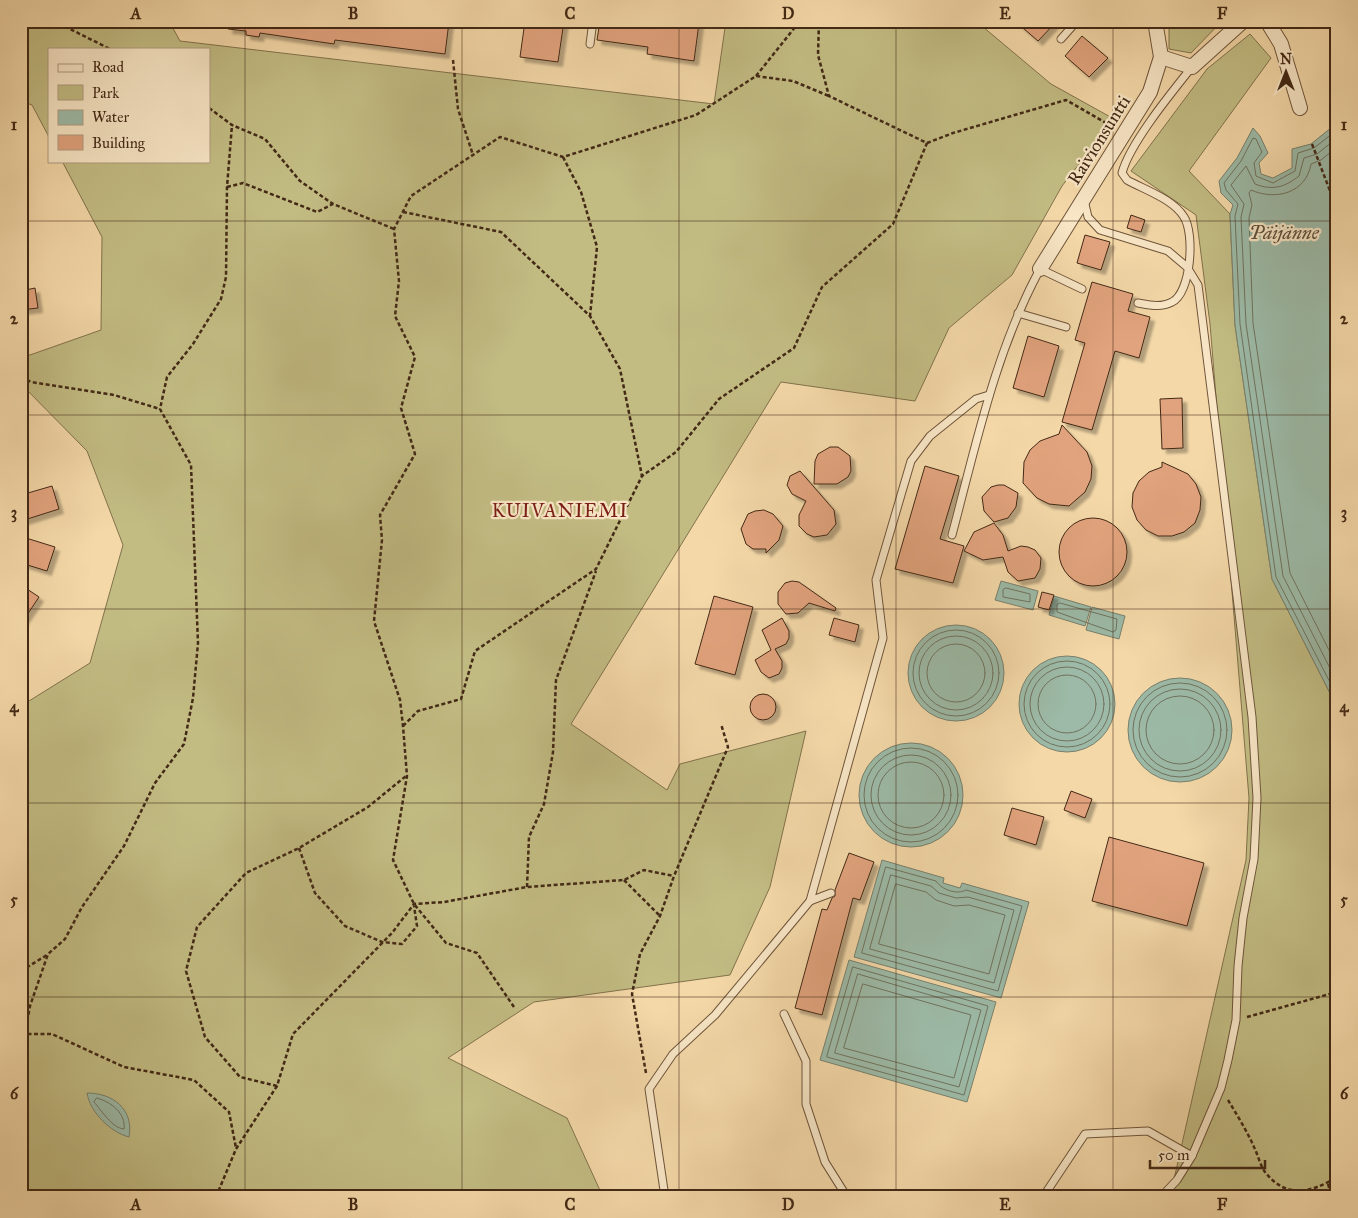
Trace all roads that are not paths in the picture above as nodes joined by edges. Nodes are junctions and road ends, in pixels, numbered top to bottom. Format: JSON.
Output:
{"nodes":[{"id":1,"x":593,"y":21,"type":"edge"},
{"id":2,"x":1077,"y":21,"type":"edge"},
{"id":3,"x":1155,"y":21,"type":"edge"},
{"id":4,"x":1242,"y":21,"type":"edge"},
{"id":5,"x":1267,"y":21,"type":"edge"},
{"id":6,"x":1061,"y":38,"type":"dead end"},
{"id":7,"x":590,"y":44,"type":"dead end"},
{"id":8,"x":1161,"y":57,"type":"junction"},
{"id":9,"x":1192,"y":67,"type":"junction"},
{"id":10,"x":1300,"y":108,"type":"dead end"},
{"id":11,"x":1084,"y":200,"type":"junction"},
{"id":12,"x":1187,"y":267,"type":"junction"},
{"id":13,"x":1040,"y":269,"type":"junction"},
{"id":14,"x":1082,"y":290,"type":"dead end"},
{"id":15,"x":1138,"y":303,"type":"dead end"},
{"id":16,"x":1018,"y":313,"type":"junction"},
{"id":17,"x":1066,"y":327,"type":"dead end"},
{"id":18,"x":989,"y":395,"type":"junction"},
{"id":19,"x":952,"y":535,"type":"dead end"},
{"id":20,"x":831,"y":893,"type":"dead end"},
{"id":21,"x":810,"y":901,"type":"junction"},
{"id":22,"x":784,"y":1014,"type":"dead end"},
{"id":23,"x":1192,"y":1156,"type":"junction"},
{"id":24,"x":665,"y":1197,"type":"edge"},
{"id":25,"x":847,"y":1197,"type":"edge"},
{"id":26,"x":1041,"y":1197,"type":"edge"},
{"id":27,"x":1161,"y":1197,"type":"edge"}],
"edges":[{"from":1,"to":7,"type":"lane"},
{"from":2,"to":6,"type":"lane"},
{"from":3,"to":8,"type":"street","name":"Raivionsuntti"},
{"from":4,"to":9,"type":"street"},
{"from":5,"to":10,"type":"street"},
{"from":8,"to":9,"type":"street"},
{"from":8,"to":11,"type":"street","name":"Raivionsuntti"},
{"from":9,"to":12,"type":"lane"},
{"from":11,"to":12,"type":"lane"},
{"from":11,"to":13,"type":"street","name":"Raivionsuntti"},
{"from":12,"to":15,"type":"lane"},
{"from":12,"to":23,"type":"lane"},
{"from":13,"to":14,"type":"lane"},
{"from":13,"to":16,"type":"lane"},
{"from":16,"to":17,"type":"lane"},
{"from":16,"to":18,"type":"lane"},
{"from":18,"to":19,"type":"lane"},
{"from":18,"to":21,"type":"lane"},
{"from":20,"to":21,"type":"lane"},
{"from":21,"to":24,"type":"lane"},
{"from":22,"to":25,"type":"lane"},
{"from":23,"to":26,"type":"lane"},
{"from":23,"to":27,"type":"lane"}]}
